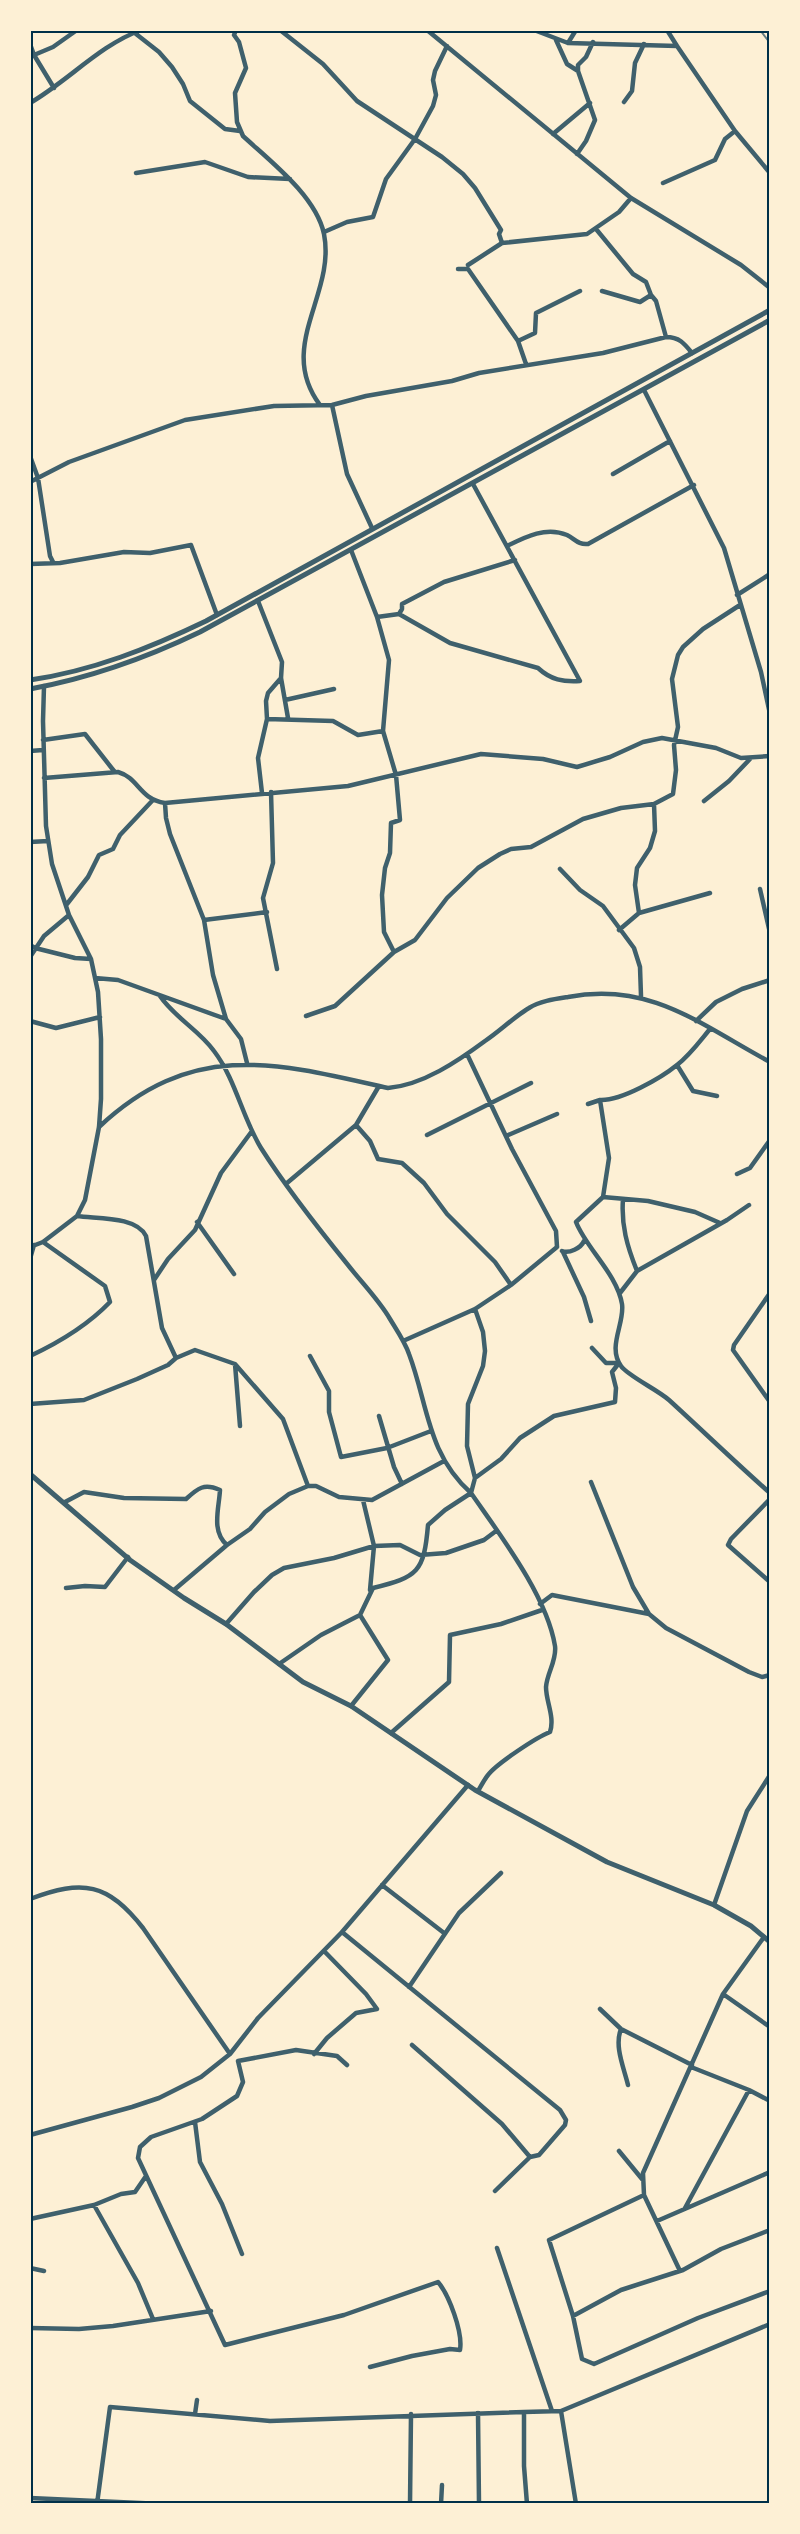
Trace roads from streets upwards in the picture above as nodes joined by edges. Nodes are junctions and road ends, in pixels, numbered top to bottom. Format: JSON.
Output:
{"nodes":[{"id":1,"x":77,"y":30,"type":"edge"},
{"id":2,"x":141,"y":30,"type":"edge"},
{"id":3,"x":236,"y":30,"type":"edge"},
{"id":4,"x":280,"y":30,"type":"edge"},
{"id":5,"x":427,"y":30,"type":"edge"},
{"id":6,"x":534,"y":30,"type":"edge"},
{"id":7,"x":576,"y":30,"type":"edge"},
{"id":8,"x":667,"y":30,"type":"edge"},
{"id":9,"x":132,"y":32,"type":"edge"},
{"id":10,"x":556,"y":40,"type":"junction"},
{"id":11,"x":568,"y":42,"type":"junction"},
{"id":12,"x":593,"y":42,"type":"junction"},
{"id":13,"x":30,"y":44,"type":"edge"},
{"id":14,"x":644,"y":44,"type":"junction"},
{"id":15,"x":447,"y":46,"type":"junction"},
{"id":16,"x":677,"y":46,"type":"junction"},
{"id":17,"x":34,"y":55,"type":"junction"},
{"id":18,"x":578,"y":71,"type":"junction"},
{"id":19,"x":54,"y":88,"type":"junction"},
{"id":20,"x":624,"y":102,"type":"dead end"},
{"id":21,"x":590,"y":103,"type":"junction"},
{"id":22,"x":30,"y":104,"type":"edge"},
{"id":23,"x":240,"y":130,"type":"junction"},
{"id":24,"x":735,"y":131,"type":"junction"},
{"id":25,"x":553,"y":134,"type":"junction"},
{"id":26,"x":415,"y":139,"type":"junction"},
{"id":27,"x":577,"y":154,"type":"junction"},
{"id":28,"x":136,"y":173,"type":"dead end"},
{"id":29,"x":770,"y":173,"type":"edge"},
{"id":30,"x":290,"y":179,"type":"junction"},
{"id":31,"x":663,"y":183,"type":"dead end"},
{"id":32,"x":632,"y":198,"type":"junction"},
{"id":33,"x":596,"y":229,"type":"junction"},
{"id":34,"x":324,"y":232,"type":"junction"},
{"id":35,"x":502,"y":243,"type":"junction"},
{"id":36,"x":468,"y":265,"type":"dead end"},
{"id":37,"x":458,"y":269,"type":"dead end"},
{"id":38,"x":770,"y":288,"type":"edge"},
{"id":39,"x":580,"y":291,"type":"dead end"},
{"id":40,"x":602,"y":291,"type":"dead end"},
{"id":41,"x":651,"y":295,"type":"junction"},
{"id":42,"x":770,"y":310,"type":"edge"},
{"id":43,"x":770,"y":320,"type":"edge"},
{"id":44,"x":666,"y":337,"type":"junction"},
{"id":45,"x":518,"y":341,"type":"junction"},
{"id":46,"x":692,"y":353,"type":"junction"},
{"id":47,"x":526,"y":364,"type":"junction"},
{"id":48,"x":644,"y":390,"type":"junction"},
{"id":49,"x":320,"y":405,"type":"junction"},
{"id":50,"x":332,"y":405,"type":"junction"},
{"id":51,"x":670,"y":441,"type":"junction"},
{"id":52,"x":30,"y":456,"type":"edge"},
{"id":53,"x":613,"y":474,"type":"dead end"},
{"id":54,"x":38,"y":478,"type":"junction"},
{"id":55,"x":30,"y":482,"type":"edge"},
{"id":56,"x":473,"y":484,"type":"junction"},
{"id":57,"x":694,"y":485,"type":"junction"},
{"id":58,"x":372,"y":528,"type":"junction"},
{"id":59,"x":507,"y":546,"type":"junction"},
{"id":60,"x":351,"y":550,"type":"junction"},
{"id":61,"x":514,"y":560,"type":"junction"},
{"id":62,"x":53,"y":562,"type":"junction"},
{"id":63,"x":30,"y":564,"type":"edge"},
{"id":64,"x":770,"y":574,"type":"edge"},
{"id":65,"x":737,"y":594,"type":"junction"},
{"id":66,"x":258,"y":601,"type":"junction"},
{"id":67,"x":740,"y":605,"type":"junction"},
{"id":68,"x":399,"y":614,"type":"junction"},
{"id":69,"x":217,"y":615,"type":"junction"},
{"id":70,"x":377,"y":617,"type":"junction"},
{"id":71,"x":770,"y":671,"type":"edge"},
{"id":72,"x":761,"y":672,"type":"junction"},
{"id":73,"x":281,"y":678,"type":"junction"},
{"id":74,"x":30,"y":680,"type":"edge"},
{"id":75,"x":44,"y":686,"type":"junction"},
{"id":76,"x":30,"y":688,"type":"edge"},
{"id":77,"x":334,"y":688,"type":"dead end"},
{"id":78,"x":285,"y":700,"type":"junction"},
{"id":79,"x":770,"y":714,"type":"edge"},
{"id":80,"x":267,"y":718,"type":"junction"},
{"id":81,"x":288,"y":718,"type":"junction"},
{"id":82,"x":383,"y":731,"type":"junction"},
{"id":83,"x":675,"y":739,"type":"junction"},
{"id":84,"x":43,"y":741,"type":"junction"},
{"id":85,"x":43,"y":750,"type":"junction"},
{"id":86,"x":30,"y":751,"type":"edge"},
{"id":87,"x":770,"y":756,"type":"edge"},
{"id":88,"x":750,"y":759,"type":"junction"},
{"id":89,"x":114,"y":771,"type":"junction"},
{"id":90,"x":396,"y":775,"type":"junction"},
{"id":91,"x":44,"y":778,"type":"junction"},
{"id":92,"x":271,"y":792,"type":"junction"},
{"id":93,"x":262,"y":793,"type":"junction"},
{"id":94,"x":152,"y":801,"type":"junction"},
{"id":95,"x":704,"y":801,"type":"dead end"},
{"id":96,"x":165,"y":803,"type":"junction"},
{"id":97,"x":654,"y":804,"type":"junction"},
{"id":98,"x":48,"y":841,"type":"junction"},
{"id":99,"x":30,"y":842,"type":"edge"},
{"id":100,"x":560,"y":869,"type":"dead end"},
{"id":101,"x":760,"y":889,"type":"dead end"},
{"id":102,"x":710,"y":893,"type":"dead end"},
{"id":103,"x":67,"y":904,"type":"junction"},
{"id":104,"x":267,"y":912,"type":"junction"},
{"id":105,"x":639,"y":914,"type":"junction"},
{"id":106,"x":69,"y":915,"type":"junction"},
{"id":107,"x":204,"y":920,"type":"junction"},
{"id":108,"x":619,"y":930,"type":"junction"},
{"id":109,"x":770,"y":933,"type":"edge"},
{"id":110,"x":32,"y":947,"type":"edge"},
{"id":111,"x":394,"y":952,"type":"junction"},
{"id":112,"x":30,"y":957,"type":"edge"},
{"id":113,"x":91,"y":959,"type":"junction"},
{"id":114,"x":277,"y":969,"type":"dead end"},
{"id":115,"x":94,"y":978,"type":"junction"},
{"id":116,"x":770,"y":980,"type":"edge"},
{"id":117,"x":160,"y":996,"type":"junction"},
{"id":118,"x":641,"y":996,"type":"junction"},
{"id":119,"x":306,"y":1016,"type":"dead end"},
{"id":120,"x":100,"y":1017,"type":"junction"},
{"id":121,"x":226,"y":1019,"type":"junction"},
{"id":122,"x":30,"y":1021,"type":"edge"},
{"id":123,"x":696,"y":1021,"type":"junction"},
{"id":124,"x":710,"y":1029,"type":"junction"},
{"id":125,"x":467,"y":1054,"type":"junction"},
{"id":126,"x":770,"y":1062,"type":"edge"},
{"id":127,"x":247,"y":1063,"type":"junction"},
{"id":128,"x":225,"y":1065,"type":"junction"},
{"id":129,"x":677,"y":1065,"type":"junction"},
{"id":130,"x":531,"y":1083,"type":"dead end"},
{"id":131,"x":380,"y":1086,"type":"junction"},
{"id":132,"x":717,"y":1096,"type":"dead end"},
{"id":133,"x":600,"y":1100,"type":"junction"},
{"id":134,"x":492,"y":1103,"type":"junction"},
{"id":135,"x":588,"y":1104,"type":"dead end"},
{"id":136,"x":557,"y":1114,"type":"dead end"},
{"id":137,"x":357,"y":1125,"type":"junction"},
{"id":138,"x":99,"y":1127,"type":"junction"},
{"id":139,"x":252,"y":1131,"type":"junction"},
{"id":140,"x":427,"y":1135,"type":"dead end"},
{"id":141,"x":506,"y":1136,"type":"junction"},
{"id":142,"x":770,"y":1140,"type":"edge"},
{"id":143,"x":737,"y":1174,"type":"dead end"},
{"id":144,"x":286,"y":1183,"type":"junction"},
{"id":145,"x":603,"y":1197,"type":"junction"},
{"id":146,"x":623,"y":1198,"type":"junction"},
{"id":147,"x":749,"y":1205,"type":"dead end"},
{"id":148,"x":77,"y":1216,"type":"junction"},
{"id":149,"x":197,"y":1222,"type":"junction"},
{"id":150,"x":720,"y":1223,"type":"junction"},
{"id":151,"x":584,"y":1241,"type":"junction"},
{"id":152,"x":43,"y":1242,"type":"junction"},
{"id":153,"x":32,"y":1246,"type":"edge"},
{"id":154,"x":558,"y":1248,"type":"junction"},
{"id":155,"x":563,"y":1252,"type":"junction"},
{"id":156,"x":30,"y":1259,"type":"edge"},
{"id":157,"x":637,"y":1271,"type":"junction"},
{"id":158,"x":234,"y":1274,"type":"dead end"},
{"id":159,"x":154,"y":1280,"type":"junction"},
{"id":160,"x":511,"y":1285,"type":"junction"},
{"id":161,"x":620,"y":1293,"type":"junction"},
{"id":162,"x":770,"y":1293,"type":"edge"},
{"id":163,"x":475,"y":1309,"type":"junction"},
{"id":164,"x":591,"y":1321,"type":"dead end"},
{"id":165,"x":403,"y":1341,"type":"junction"},
{"id":166,"x":592,"y":1348,"type":"dead end"},
{"id":167,"x":30,"y":1356,"type":"edge"},
{"id":168,"x":310,"y":1356,"type":"dead end"},
{"id":169,"x":176,"y":1358,"type":"junction"},
{"id":170,"x":619,"y":1363,"type":"junction"},
{"id":171,"x":235,"y":1364,"type":"junction"},
{"id":172,"x":770,"y":1402,"type":"edge"},
{"id":173,"x":30,"y":1404,"type":"edge"},
{"id":174,"x":379,"y":1416,"type":"dead end"},
{"id":175,"x":240,"y":1426,"type":"dead end"},
{"id":176,"x":432,"y":1431,"type":"junction"},
{"id":177,"x":387,"y":1448,"type":"junction"},
{"id":178,"x":444,"y":1461,"type":"junction"},
{"id":179,"x":30,"y":1474,"type":"edge"},
{"id":180,"x":475,"y":1478,"type":"junction"},
{"id":181,"x":591,"y":1482,"type":"dead end"},
{"id":182,"x":402,"y":1484,"type":"junction"},
{"id":183,"x":308,"y":1486,"type":"junction"},
{"id":184,"x":471,"y":1493,"type":"junction"},
{"id":185,"x":770,"y":1493,"type":"edge"},
{"id":186,"x":770,"y":1499,"type":"edge"},
{"id":187,"x":363,"y":1500,"type":"junction"},
{"id":188,"x":65,"y":1502,"type":"junction"},
{"id":189,"x":496,"y":1531,"type":"junction"},
{"id":190,"x":227,"y":1545,"type":"junction"},
{"id":191,"x":374,"y":1546,"type":"junction"},
{"id":192,"x":426,"y":1554,"type":"junction"},
{"id":193,"x":128,"y":1557,"type":"junction"},
{"id":194,"x":770,"y":1582,"type":"edge"},
{"id":195,"x":66,"y":1588,"type":"dead end"},
{"id":196,"x":174,"y":1590,"type":"junction"},
{"id":197,"x":370,"y":1599,"type":"junction"},
{"id":198,"x":540,"y":1604,"type":"junction"},
{"id":199,"x":542,"y":1610,"type":"junction"},
{"id":200,"x":649,"y":1614,"type":"junction"},
{"id":201,"x":360,"y":1615,"type":"junction"},
{"id":202,"x":226,"y":1624,"type":"junction"},
{"id":203,"x":279,"y":1664,"type":"junction"},
{"id":204,"x":770,"y":1675,"type":"edge"},
{"id":205,"x":351,"y":1706,"type":"junction"},
{"id":206,"x":391,"y":1733,"type":"junction"},
{"id":207,"x":770,"y":1774,"type":"edge"},
{"id":208,"x":468,"y":1785,"type":"junction"},
{"id":209,"x":478,"y":1791,"type":"junction"},
{"id":210,"x":501,"y":1873,"type":"dead end"},
{"id":211,"x":382,"y":1885,"type":"junction"},
{"id":212,"x":30,"y":1899,"type":"edge"},
{"id":213,"x":714,"y":1905,"type":"junction"},
{"id":214,"x":342,"y":1932,"type":"junction"},
{"id":215,"x":444,"y":1933,"type":"junction"},
{"id":216,"x":764,"y":1937,"type":"junction"},
{"id":217,"x":770,"y":1942,"type":"edge"},
{"id":218,"x":324,"y":1951,"type":"junction"},
{"id":219,"x":409,"y":1987,"type":"junction"},
{"id":220,"x":723,"y":1994,"type":"junction"},
{"id":221,"x":600,"y":2009,"type":"dead end"},
{"id":222,"x":770,"y":2027,"type":"edge"},
{"id":223,"x":621,"y":2029,"type":"junction"},
{"id":224,"x":412,"y":2045,"type":"dead end"},
{"id":225,"x":230,"y":2054,"type":"junction"},
{"id":226,"x":314,"y":2054,"type":"junction"},
{"id":227,"x":347,"y":2065,"type":"dead end"},
{"id":228,"x":691,"y":2066,"type":"junction"},
{"id":229,"x":628,"y":2085,"type":"dead end"},
{"id":230,"x":749,"y":2090,"type":"junction"},
{"id":231,"x":770,"y":2101,"type":"edge"},
{"id":232,"x":195,"y":2122,"type":"junction"},
{"id":233,"x":30,"y":2134,"type":"edge"},
{"id":234,"x":620,"y":2151,"type":"dead end"},
{"id":235,"x":530,"y":2157,"type":"junction"},
{"id":236,"x":770,"y":2172,"type":"edge"},
{"id":237,"x":146,"y":2176,"type":"junction"},
{"id":238,"x":642,"y":2179,"type":"junction"},
{"id":239,"x":495,"y":2191,"type":"dead end"},
{"id":240,"x":644,"y":2195,"type":"junction"},
{"id":241,"x":94,"y":2205,"type":"junction"},
{"id":242,"x":685,"y":2208,"type":"junction"},
{"id":243,"x":30,"y":2219,"type":"edge"},
{"id":244,"x":657,"y":2220,"type":"junction"},
{"id":245,"x":770,"y":2230,"type":"edge"},
{"id":246,"x":497,"y":2248,"type":"dead end"},
{"id":247,"x":242,"y":2254,"type":"dead end"},
{"id":248,"x":30,"y":2268,"type":"edge"},
{"id":249,"x":44,"y":2271,"type":"dead end"},
{"id":250,"x":680,"y":2271,"type":"junction"},
{"id":251,"x":770,"y":2291,"type":"edge"},
{"id":252,"x":211,"y":2311,"type":"junction"},
{"id":253,"x":573,"y":2316,"type":"junction"},
{"id":254,"x":153,"y":2319,"type":"junction"},
{"id":255,"x":770,"y":2324,"type":"edge"},
{"id":256,"x":30,"y":2328,"type":"edge"},
{"id":257,"x":370,"y":2367,"type":"dead end"},
{"id":258,"x":197,"y":2400,"type":"dead end"},
{"id":259,"x":552,"y":2411,"type":"junction"},
{"id":260,"x":561,"y":2411,"type":"junction"},
{"id":261,"x":524,"y":2412,"type":"junction"},
{"id":262,"x":478,"y":2413,"type":"junction"},
{"id":263,"x":195,"y":2414,"type":"junction"},
{"id":264,"x":411,"y":2414,"type":"junction"},
{"id":265,"x":442,"y":2485,"type":"dead end"},
{"id":266,"x":30,"y":2498,"type":"edge"},
{"id":267,"x":97,"y":2502,"type":"edge"},
{"id":268,"x":162,"y":2504,"type":"edge"},
{"id":269,"x":410,"y":2504,"type":"edge"},
{"id":270,"x":441,"y":2504,"type":"edge"},
{"id":271,"x":479,"y":2504,"type":"edge"},
{"id":272,"x":527,"y":2504,"type":"edge"},
{"id":273,"x":576,"y":2504,"type":"edge"}],
"edges":[{"from":1,"to":17,"type":"street"},
{"from":2,"to":9,"type":"street"},
{"from":3,"to":23,"type":"street"},
{"from":4,"to":26,"type":"street"},
{"from":5,"to":15,"type":"street"},
{"from":6,"to":10,"type":"street"},
{"from":7,"to":11,"type":"street"},
{"from":8,"to":16,"type":"street"},
{"from":9,"to":19,"type":"street"},
{"from":9,"to":23,"type":"street"},
{"from":10,"to":11,"type":"street"},
{"from":10,"to":18,"type":"street"},
{"from":11,"to":12,"type":"street"},
{"from":12,"to":14,"type":"street"},
{"from":12,"to":18,"type":"street"},
{"from":13,"to":17,"type":"street"},
{"from":14,"to":16,"type":"street"},
{"from":14,"to":20,"type":"street"},
{"from":15,"to":25,"type":"street"},
{"from":15,"to":26,"type":"street"},
{"from":16,"to":24,"type":"street"},
{"from":17,"to":19,"type":"street"},
{"from":18,"to":21,"type":"street"},
{"from":19,"to":22,"type":"street"},
{"from":21,"to":25,"type":"street"},
{"from":21,"to":27,"type":"street"},
{"from":23,"to":30,"type":"street"},
{"from":24,"to":29,"type":"street"},
{"from":24,"to":31,"type":"street"},
{"from":25,"to":27,"type":"street"},
{"from":26,"to":34,"type":"street"},
{"from":26,"to":35,"type":"street"},
{"from":27,"to":32,"type":"street"},
{"from":28,"to":30,"type":"street"},
{"from":30,"to":34,"type":"street"},
{"from":32,"to":33,"type":"street"},
{"from":32,"to":38,"type":"street"},
{"from":33,"to":35,"type":"street"},
{"from":33,"to":41,"type":"street"},
{"from":34,"to":49,"type":"street"},
{"from":35,"to":36,"type":"street"},
{"from":37,"to":45,"type":"street"},
{"from":39,"to":45,"type":"street"},
{"from":40,"to":41,"type":"street"},
{"from":41,"to":44,"type":"street"},
{"from":42,"to":46,"type":"street"},
{"from":43,"to":48,"type":"street"},
{"from":44,"to":46,"type":"street"},
{"from":44,"to":47,"type":"street"},
{"from":45,"to":47,"type":"street"},
{"from":46,"to":58,"type":"street"},
{"from":47,"to":50,"type":"street"},
{"from":48,"to":51,"type":"street"},
{"from":48,"to":56,"type":"street"},
{"from":49,"to":50,"type":"street"},
{"from":49,"to":54,"type":"street"},
{"from":50,"to":58,"type":"street"},
{"from":51,"to":53,"type":"street"},
{"from":51,"to":57,"type":"street"},
{"from":52,"to":54,"type":"street"},
{"from":54,"to":55,"type":"street"},
{"from":54,"to":62,"type":"street"},
{"from":56,"to":59,"type":"street"},
{"from":56,"to":60,"type":"street"},
{"from":57,"to":59,"type":"street"},
{"from":57,"to":65,"type":"street"},
{"from":58,"to":69,"type":"street"},
{"from":59,"to":61,"type":"street"},
{"from":60,"to":66,"type":"street"},
{"from":60,"to":70,"type":"street"},
{"from":61,"to":68,"type":"street"},
{"from":61,"to":68,"type":"street"},
{"from":62,"to":63,"type":"street"},
{"from":62,"to":69,"type":"street"},
{"from":64,"to":65,"type":"street"},
{"from":65,"to":67,"type":"street"},
{"from":66,"to":73,"type":"street"},
{"from":66,"to":75,"type":"street"},
{"from":67,"to":72,"type":"street"},
{"from":67,"to":83,"type":"street"},
{"from":68,"to":70,"type":"street"},
{"from":69,"to":74,"type":"street"},
{"from":70,"to":82,"type":"street"},
{"from":71,"to":72,"type":"street"},
{"from":72,"to":79,"type":"street"},
{"from":73,"to":78,"type":"street"},
{"from":73,"to":80,"type":"street"},
{"from":75,"to":76,"type":"street"},
{"from":75,"to":84,"type":"street"},
{"from":77,"to":78,"type":"street"},
{"from":78,"to":81,"type":"street"},
{"from":80,"to":81,"type":"street"},
{"from":80,"to":93,"type":"street"},
{"from":81,"to":82,"type":"street"},
{"from":82,"to":90,"type":"street"},
{"from":83,"to":88,"type":"street"},
{"from":83,"to":90,"type":"street"},
{"from":83,"to":97,"type":"street"},
{"from":84,"to":85,"type":"street"},
{"from":84,"to":89,"type":"street"},
{"from":85,"to":86,"type":"street"},
{"from":85,"to":91,"type":"street"},
{"from":87,"to":88,"type":"street"},
{"from":88,"to":95,"type":"street"},
{"from":89,"to":91,"type":"street"},
{"from":89,"to":94,"type":"street"},
{"from":90,"to":92,"type":"street"},
{"from":90,"to":111,"type":"street"},
{"from":91,"to":98,"type":"street"},
{"from":92,"to":93,"type":"street"},
{"from":92,"to":104,"type":"street"},
{"from":93,"to":96,"type":"street"},
{"from":94,"to":96,"type":"street"},
{"from":94,"to":103,"type":"street"},
{"from":96,"to":107,"type":"street"},
{"from":97,"to":105,"type":"street"},
{"from":97,"to":111,"type":"street"},
{"from":98,"to":99,"type":"street"},
{"from":98,"to":103,"type":"street"},
{"from":100,"to":108,"type":"street"},
{"from":101,"to":109,"type":"street"},
{"from":102,"to":105,"type":"street"},
{"from":103,"to":106,"type":"street"},
{"from":104,"to":107,"type":"street"},
{"from":104,"to":114,"type":"street"},
{"from":105,"to":108,"type":"street"},
{"from":106,"to":110,"type":"street"},
{"from":106,"to":113,"type":"street"},
{"from":107,"to":121,"type":"street"},
{"from":108,"to":118,"type":"street"},
{"from":110,"to":112,"type":"street"},
{"from":110,"to":113,"type":"street"},
{"from":111,"to":119,"type":"street"},
{"from":113,"to":115,"type":"street"},
{"from":115,"to":117,"type":"street"},
{"from":115,"to":120,"type":"street"},
{"from":116,"to":123,"type":"street"},
{"from":117,"to":121,"type":"street"},
{"from":117,"to":128,"type":"street"},
{"from":118,"to":123,"type":"street"},
{"from":118,"to":125,"type":"street"},
{"from":120,"to":122,"type":"street"},
{"from":120,"to":138,"type":"street"},
{"from":121,"to":127,"type":"street"},
{"from":123,"to":124,"type":"street"},
{"from":124,"to":126,"type":"street"},
{"from":124,"to":129,"type":"street"},
{"from":125,"to":131,"type":"street"},
{"from":125,"to":134,"type":"street"},
{"from":127,"to":128,"type":"street"},
{"from":127,"to":131,"type":"street"},
{"from":128,"to":138,"type":"street"},
{"from":128,"to":139,"type":"street"},
{"from":129,"to":132,"type":"street"},
{"from":129,"to":133,"type":"street"},
{"from":130,"to":134,"type":"street"},
{"from":131,"to":137,"type":"street"},
{"from":133,"to":135,"type":"street"},
{"from":133,"to":145,"type":"street"},
{"from":134,"to":140,"type":"street"},
{"from":134,"to":141,"type":"street"},
{"from":136,"to":141,"type":"street"},
{"from":137,"to":144,"type":"street"},
{"from":137,"to":160,"type":"street"},
{"from":138,"to":148,"type":"street"},
{"from":139,"to":144,"type":"street"},
{"from":139,"to":149,"type":"street"},
{"from":141,"to":154,"type":"street"},
{"from":142,"to":143,"type":"street"},
{"from":144,"to":165,"type":"street"},
{"from":145,"to":146,"type":"street"},
{"from":145,"to":151,"type":"street"},
{"from":146,"to":150,"type":"street"},
{"from":146,"to":157,"type":"street"},
{"from":147,"to":150,"type":"street"},
{"from":148,"to":152,"type":"street"},
{"from":148,"to":159,"type":"street"},
{"from":149,"to":158,"type":"street"},
{"from":149,"to":159,"type":"street"},
{"from":150,"to":157,"type":"street"},
{"from":151,"to":155,"type":"street"},
{"from":151,"to":161,"type":"street"},
{"from":152,"to":153,"type":"street"},
{"from":152,"to":167,"type":"street"},
{"from":153,"to":156,"type":"street"},
{"from":154,"to":155,"type":"street"},
{"from":154,"to":160,"type":"street"},
{"from":155,"to":164,"type":"street"},
{"from":157,"to":161,"type":"street"},
{"from":159,"to":169,"type":"street"},
{"from":160,"to":163,"type":"street"},
{"from":161,"to":170,"type":"street"},
{"from":162,"to":172,"type":"street"},
{"from":163,"to":165,"type":"street"},
{"from":163,"to":180,"type":"street"},
{"from":165,"to":176,"type":"street"},
{"from":166,"to":170,"type":"street"},
{"from":168,"to":177,"type":"street"},
{"from":169,"to":171,"type":"street"},
{"from":169,"to":173,"type":"street"},
{"from":170,"to":180,"type":"street"},
{"from":170,"to":185,"type":"street"},
{"from":171,"to":175,"type":"street"},
{"from":171,"to":183,"type":"street"},
{"from":174,"to":177,"type":"street"},
{"from":176,"to":177,"type":"street"},
{"from":176,"to":178,"type":"street"},
{"from":177,"to":182,"type":"street"},
{"from":178,"to":182,"type":"street"},
{"from":178,"to":184,"type":"street"},
{"from":179,"to":188,"type":"street"},
{"from":180,"to":184,"type":"street"},
{"from":181,"to":200,"type":"street"},
{"from":182,"to":187,"type":"street"},
{"from":183,"to":187,"type":"street"},
{"from":183,"to":190,"type":"street"},
{"from":184,"to":189,"type":"street"},
{"from":184,"to":192,"type":"street"},
{"from":186,"to":194,"type":"street"},
{"from":187,"to":191,"type":"street"},
{"from":188,"to":190,"type":"street"},
{"from":188,"to":193,"type":"street"},
{"from":189,"to":192,"type":"street"},
{"from":189,"to":198,"type":"street"},
{"from":190,"to":196,"type":"street"},
{"from":191,"to":192,"type":"street"},
{"from":191,"to":197,"type":"street"},
{"from":191,"to":202,"type":"street"},
{"from":192,"to":197,"type":"street"},
{"from":193,"to":195,"type":"street"},
{"from":193,"to":196,"type":"street"},
{"from":196,"to":202,"type":"street"},
{"from":197,"to":201,"type":"street"},
{"from":198,"to":199,"type":"street"},
{"from":198,"to":200,"type":"street"},
{"from":199,"to":206,"type":"street"},
{"from":199,"to":209,"type":"street"},
{"from":200,"to":204,"type":"street"},
{"from":201,"to":203,"type":"street"},
{"from":201,"to":205,"type":"street"},
{"from":202,"to":203,"type":"street"},
{"from":203,"to":205,"type":"street"},
{"from":205,"to":206,"type":"street"},
{"from":206,"to":208,"type":"street"},
{"from":207,"to":213,"type":"street"},
{"from":208,"to":209,"type":"street"},
{"from":208,"to":211,"type":"street"},
{"from":209,"to":213,"type":"street"},
{"from":210,"to":215,"type":"street"},
{"from":211,"to":214,"type":"street"},
{"from":211,"to":215,"type":"street"},
{"from":212,"to":225,"type":"street"},
{"from":213,"to":216,"type":"street"},
{"from":214,"to":218,"type":"street"},
{"from":214,"to":219,"type":"street"},
{"from":215,"to":219,"type":"street"},
{"from":216,"to":217,"type":"street"},
{"from":216,"to":220,"type":"street"},
{"from":218,"to":225,"type":"street"},
{"from":218,"to":226,"type":"street"},
{"from":219,"to":235,"type":"street"},
{"from":220,"to":222,"type":"street"},
{"from":220,"to":228,"type":"street"},
{"from":221,"to":223,"type":"street"},
{"from":223,"to":228,"type":"street"},
{"from":223,"to":229,"type":"street"},
{"from":224,"to":235,"type":"street"},
{"from":225,"to":233,"type":"street"},
{"from":226,"to":227,"type":"street"},
{"from":226,"to":232,"type":"street"},
{"from":228,"to":230,"type":"street"},
{"from":228,"to":238,"type":"street"},
{"from":230,"to":231,"type":"street"},
{"from":230,"to":242,"type":"street"},
{"from":232,"to":237,"type":"street"},
{"from":232,"to":247,"type":"street"},
{"from":234,"to":238,"type":"street"},
{"from":235,"to":239,"type":"street"},
{"from":236,"to":242,"type":"street"},
{"from":237,"to":241,"type":"street"},
{"from":237,"to":252,"type":"street"},
{"from":238,"to":240,"type":"street"},
{"from":240,"to":244,"type":"street"},
{"from":240,"to":253,"type":"street"},
{"from":241,"to":243,"type":"street"},
{"from":241,"to":254,"type":"street"},
{"from":242,"to":244,"type":"street"},
{"from":244,"to":250,"type":"street"},
{"from":245,"to":250,"type":"street"},
{"from":246,"to":259,"type":"street"},
{"from":248,"to":249,"type":"street"},
{"from":250,"to":253,"type":"street"},
{"from":251,"to":253,"type":"street"},
{"from":252,"to":254,"type":"street"},
{"from":252,"to":257,"type":"street"},
{"from":254,"to":256,"type":"street"},
{"from":255,"to":260,"type":"street"},
{"from":258,"to":263,"type":"street"},
{"from":259,"to":260,"type":"street"},
{"from":259,"to":261,"type":"street"},
{"from":260,"to":273,"type":"street"},
{"from":261,"to":262,"type":"street"},
{"from":261,"to":272,"type":"street"},
{"from":262,"to":264,"type":"street"},
{"from":262,"to":271,"type":"street"},
{"from":263,"to":264,"type":"street"},
{"from":263,"to":267,"type":"street"},
{"from":264,"to":269,"type":"street"},
{"from":265,"to":270,"type":"street"},
{"from":266,"to":267,"type":"street"},
{"from":267,"to":268,"type":"street"}]}
